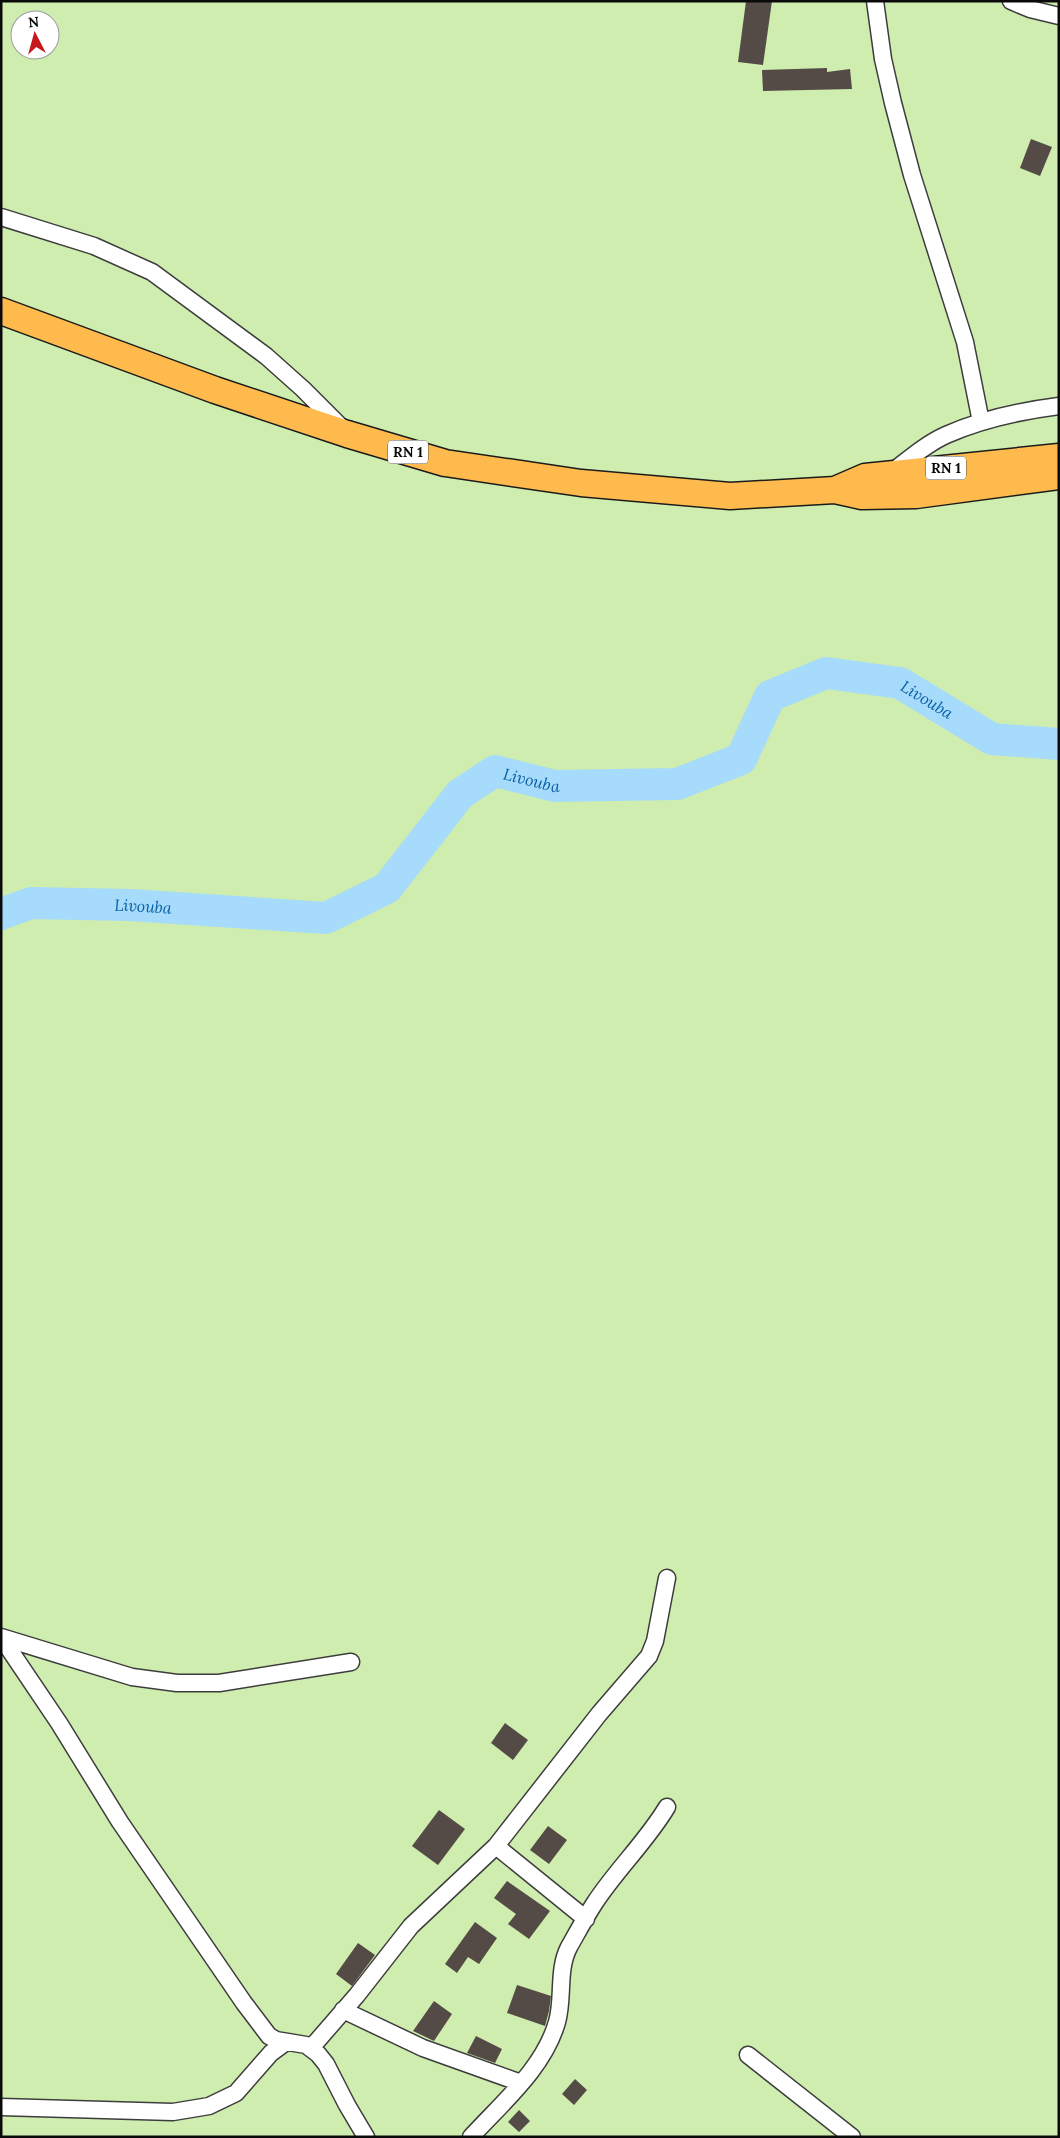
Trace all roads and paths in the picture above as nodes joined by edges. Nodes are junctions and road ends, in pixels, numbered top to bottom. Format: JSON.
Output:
{"nodes":[{"id":1,"x":875,"y":1,"type":"edge"},
{"id":2,"x":1011,"y":1,"type":"edge"},
{"id":3,"x":1059,"y":16,"type":"edge"},
{"id":4,"x":1,"y":217,"type":"edge"},
{"id":5,"x":1,"y":312,"type":"edge"},
{"id":6,"x":1059,"y":406,"type":"edge"},
{"id":7,"x":981,"y":422,"type":"junction"},
{"id":8,"x":347,"y":434,"type":"junction"},
{"id":9,"x":1059,"y":457,"type":"edge"},
{"id":10,"x":890,"y":474,"type":"junction"},
{"id":11,"x":1059,"y":476,"type":"edge"},
{"id":12,"x":836,"y":490,"type":"junction"},
{"id":13,"x":667,"y":1578,"type":"dead end"},
{"id":14,"x":1,"y":1637,"type":"edge"},
{"id":15,"x":351,"y":1662,"type":"dead end"},
{"id":16,"x":667,"y":1807,"type":"dead end"},
{"id":17,"x":496,"y":1846,"type":"junction"},
{"id":18,"x":586,"y":1919,"type":"junction"},
{"id":19,"x":343,"y":2010,"type":"junction"},
{"id":20,"x":286,"y":2042,"type":"junction"},
{"id":21,"x":311,"y":2048,"type":"junction"},
{"id":22,"x":748,"y":2055,"type":"dead end"},
{"id":23,"x":521,"y":2083,"type":"junction"},
{"id":24,"x":1,"y":2107,"type":"edge"},
{"id":25,"x":366,"y":2137,"type":"edge"},
{"id":26,"x":471,"y":2137,"type":"edge"},
{"id":27,"x":852,"y":2137,"type":"edge"}],
"edges":[{"from":1,"to":7,"type":"street"},
{"from":2,"to":3,"type":"street"},
{"from":4,"to":8,"type":"street"},
{"from":5,"to":8,"type":"highway","number":"RN 1"},
{"from":6,"to":7,"type":"street"},
{"from":7,"to":10,"type":"street"},
{"from":8,"to":12,"type":"highway","number":"RN 1"},
{"from":9,"to":10,"type":"highway","number":"RN 1"},
{"from":10,"to":12,"type":"highway","number":"RN 1"},
{"from":11,"to":12,"type":"highway","number":"RN 1"},
{"from":13,"to":17,"type":"street"},
{"from":14,"to":15,"type":"street"},
{"from":14,"to":20,"type":"street"},
{"from":16,"to":18,"type":"street"},
{"from":17,"to":18,"type":"street"},
{"from":17,"to":19,"type":"street"},
{"from":18,"to":23,"type":"street"},
{"from":19,"to":21,"type":"street"},
{"from":19,"to":23,"type":"street"},
{"from":20,"to":21,"type":"street"},
{"from":20,"to":24,"type":"street"},
{"from":21,"to":25,"type":"street"},
{"from":22,"to":27,"type":"street"},
{"from":23,"to":26,"type":"street"}]}
